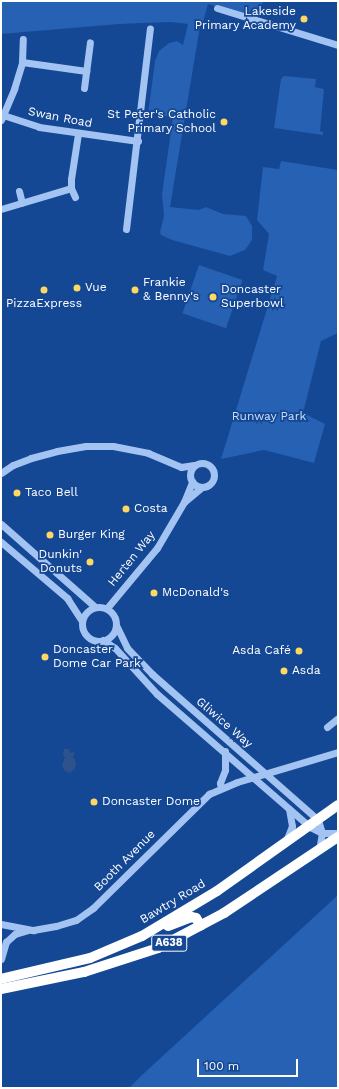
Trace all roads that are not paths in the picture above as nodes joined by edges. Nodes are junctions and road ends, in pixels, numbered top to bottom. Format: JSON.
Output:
{"nodes":[{"id":1,"x":217,"y":8,"type":"dead end"},
{"id":2,"x":150,"y":28,"type":"dead end"},
{"id":3,"x":23,"y":39,"type":"dead end"},
{"id":4,"x":90,"y":42,"type":"dead end"},
{"id":5,"x":338,"y":45,"type":"edge"},
{"id":6,"x":22,"y":62,"type":"junction"},
{"id":7,"x":86,"y":71,"type":"junction"},
{"id":8,"x":84,"y":88,"type":"dead end"},
{"id":9,"x":2,"y":117,"type":"edge"},
{"id":10,"x":78,"y":134,"type":"junction"},
{"id":11,"x":138,"y":141,"type":"junction"},
{"id":12,"x":71,"y":188,"type":"junction"},
{"id":13,"x":19,"y":191,"type":"dead end"},
{"id":14,"x":74,"y":197,"type":"dead end"},
{"id":15,"x":22,"y":203,"type":"junction"},
{"id":16,"x":1,"y":209,"type":"edge"},
{"id":17,"x":126,"y":229,"type":"dead end"},
{"id":18,"x":194,"y":465,"type":"junction"},
{"id":19,"x":180,"y":467,"type":"junction"},
{"id":20,"x":1,"y":473,"type":"edge"},
{"id":21,"x":191,"y":480,"type":"junction"},
{"id":22,"x":202,"y":487,"type":"junction"},
{"id":23,"x":184,"y":502,"type":"junction"},
{"id":24,"x":1,"y":524,"type":"edge"},
{"id":25,"x":1,"y":542,"type":"edge"},
{"id":26,"x":95,"y":607,"type":"junction"},
{"id":27,"x":107,"y":608,"type":"junction"},
{"id":28,"x":82,"y":621,"type":"junction"},
{"id":29,"x":116,"y":625,"type":"junction"},
{"id":30,"x":103,"y":640,"type":"junction"},
{"id":31,"x":338,"y":718,"type":"edge"},
{"id":32,"x":326,"y":727,"type":"dead end"},
{"id":33,"x":225,"y":739,"type":"junction"},
{"id":34,"x":338,"y":752,"type":"edge"},
{"id":35,"x":225,"y":754,"type":"junction"},
{"id":36,"x":267,"y":774,"type":"junction"},
{"id":37,"x":253,"y":777,"type":"junction"},
{"id":38,"x":221,"y":788,"type":"junction"},
{"id":39,"x":338,"y":805,"type":"edge"},
{"id":40,"x":288,"y":808,"type":"junction"},
{"id":41,"x":318,"y":820,"type":"junction"},
{"id":42,"x":310,"y":827,"type":"junction"},
{"id":43,"x":322,"y":833,"type":"junction"},
{"id":44,"x":338,"y":833,"type":"edge"},
{"id":45,"x":338,"y":837,"type":"edge"},
{"id":46,"x":282,"y":846,"type":"junction"},
{"id":47,"x":318,"y":851,"type":"junction"},
{"id":48,"x":1,"y":924,"type":"edge"},
{"id":49,"x":201,"y":926,"type":"junction"},
{"id":50,"x":30,"y":929,"type":"junction"},
{"id":51,"x":142,"y":936,"type":"junction"},
{"id":52,"x":2,"y":947,"type":"edge"},
{"id":53,"x":1,"y":959,"type":"edge"},
{"id":54,"x":1,"y":979,"type":"edge"},
{"id":55,"x":1,"y":989,"type":"edge"}],
"edges":[{"from":1,"to":5,"type":"street"},
{"from":2,"to":11,"type":"street"},
{"from":3,"to":6,"type":"street"},
{"from":4,"to":7,"type":"street"},
{"from":6,"to":7,"type":"street"},
{"from":6,"to":9,"type":"street"},
{"from":7,"to":8,"type":"street"},
{"from":9,"to":10,"type":"street","name":"Swan Road"},
{"from":10,"to":11,"type":"street","name":"Swan Road"},
{"from":10,"to":12,"type":"street"},
{"from":11,"to":17,"type":"street"},
{"from":12,"to":14,"type":"street"},
{"from":12,"to":15,"type":"street"},
{"from":13,"to":15,"type":"street"},
{"from":15,"to":16,"type":"street"},
{"from":18,"to":19,"type":"street"},
{"from":18,"to":21,"type":"street"},
{"from":18,"to":22,"type":"street"},
{"from":19,"to":20,"type":"street"},
{"from":19,"to":21,"type":"street"},
{"from":21,"to":22,"type":"street"},
{"from":21,"to":23,"type":"street","name":"Herten Way"},
{"from":22,"to":23,"type":"street","name":"Herten Way"},
{"from":23,"to":27,"type":"street","name":"Herten Way"},
{"from":24,"to":26,"type":"street"},
{"from":25,"to":28,"type":"street"},
{"from":26,"to":27,"type":"street"},
{"from":26,"to":28,"type":"street"},
{"from":27,"to":29,"type":"street"},
{"from":28,"to":30,"type":"street"},
{"from":29,"to":30,"type":"street"},
{"from":29,"to":33,"type":"street","name":"Gliwice Way"},
{"from":30,"to":35,"type":"street","name":"Gliwice Way"},
{"from":31,"to":32,"type":"street"},
{"from":33,"to":35,"type":"street"},
{"from":33,"to":36,"type":"street","name":"Gliwice Way"},
{"from":34,"to":36,"type":"street","name":"Booth Avenue"},
{"from":35,"to":37,"type":"street","name":"Gliwice Way"},
{"from":35,"to":38,"type":"street"},
{"from":36,"to":37,"type":"street","name":"Booth Avenue"},
{"from":36,"to":41,"type":"street","name":"Gliwice Way"},
{"from":37,"to":38,"type":"street","name":"Booth Avenue"},
{"from":37,"to":40,"type":"street","name":"Gliwice Way"},
{"from":38,"to":50,"type":"street","name":"Booth Avenue"},
{"from":39,"to":41,"type":"highway","name":"Bawtry Road","number":"A638"},
{"from":40,"to":42,"type":"street","name":"Gliwice Way"},
{"from":40,"to":46,"type":"street"},
{"from":41,"to":42,"type":"highway","name":"Bawtry Road","number":"A638"},
{"from":41,"to":43,"type":"street"},
{"from":42,"to":43,"type":"street","name":"Gliwice Way"},
{"from":42,"to":46,"type":"highway","name":"Bawtry Road","number":"A638"},
{"from":43,"to":44,"type":"street","name":"Gliwice Way"},
{"from":43,"to":47,"type":"street"},
{"from":45,"to":47,"type":"highway","number":"A638"},
{"from":46,"to":51,"type":"highway","name":"Bawtry Road","number":"A638"},
{"from":47,"to":49,"type":"highway","number":"A638"},
{"from":48,"to":50,"type":"street","name":"Booth Avenue"},
{"from":49,"to":51,"type":"highway"},
{"from":49,"to":55,"type":"highway","number":"A638"},
{"from":50,"to":52,"type":"street"},
{"from":51,"to":54,"type":"highway","name":"Bawtry Road","number":"A638"},
{"from":52,"to":53,"type":"street"}]}
